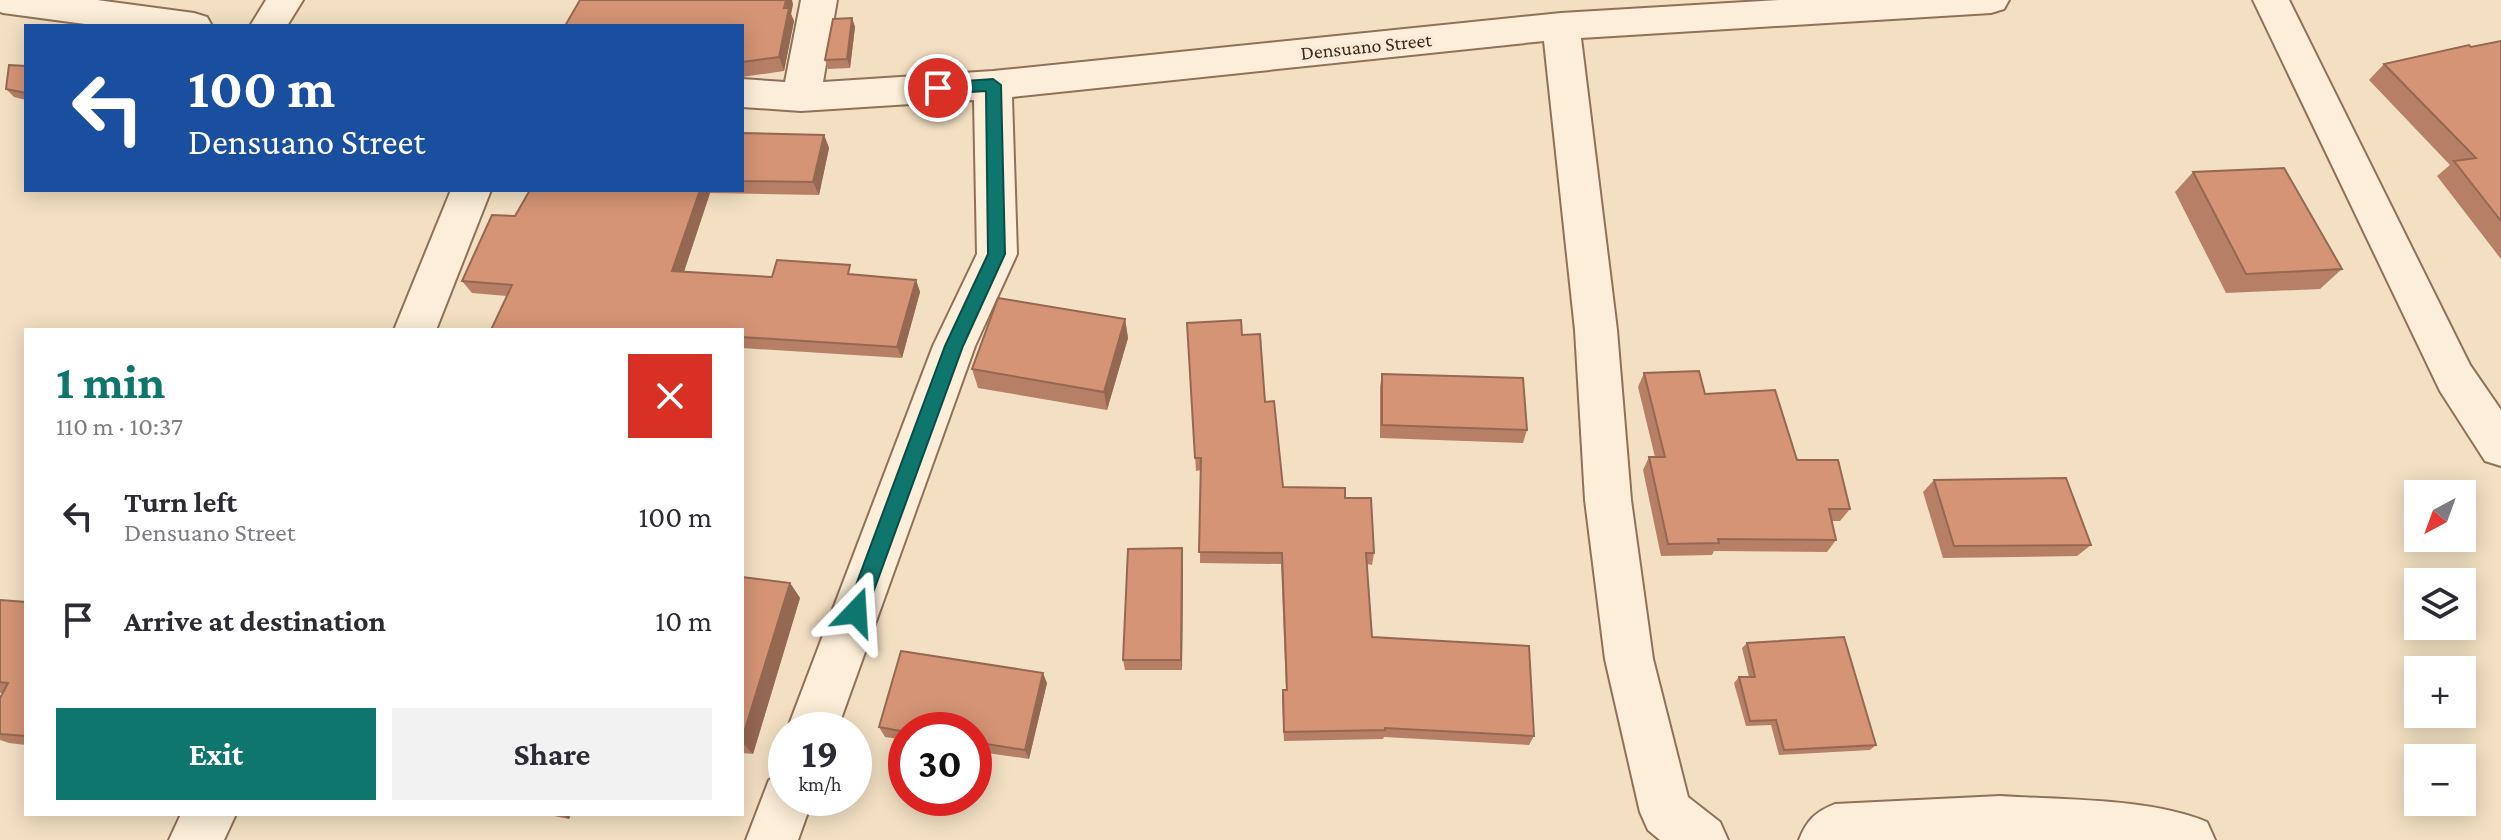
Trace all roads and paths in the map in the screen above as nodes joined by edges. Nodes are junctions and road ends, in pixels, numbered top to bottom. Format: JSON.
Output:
{"nodes":[{"id":1,"x":3,"y":0,"type":"edge"},
{"id":2,"x":285,"y":0,"type":"edge"},
{"id":3,"x":819,"y":0,"type":"edge"},
{"id":4,"x":1991,"y":0,"type":"edge"},
{"id":5,"x":2271,"y":0,"type":"edge"},
{"id":6,"x":179,"y":24,"type":"edge"},
{"id":7,"x":269,"y":24,"type":"edge"},
{"id":8,"x":1561,"y":26,"type":"junction"},
{"id":9,"x":993,"y":85,"type":"junction"},
{"id":10,"x":744,"y":93,"type":"edge"},
{"id":11,"x":801,"y":97,"type":"junction"},
{"id":12,"x":470,"y":192,"type":"edge"},
{"id":13,"x":416,"y":328,"type":"edge"},
{"id":14,"x":2501,"y":447,"type":"edge"},
{"id":15,"x":819,"y":712,"type":"edge"},
{"id":16,"x":209,"y":816,"type":"edge"},
{"id":17,"x":781,"y":816,"type":"edge"},
{"id":18,"x":195,"y":840,"type":"edge"},
{"id":19,"x":772,"y":840,"type":"edge"},
{"id":20,"x":1702,"y":840,"type":"edge"},
{"id":21,"x":1825,"y":840,"type":"edge"},
{"id":22,"x":2189,"y":840,"type":"edge"}],
"edges":[{"from":1,"to":6,"type":"street"},
{"from":2,"to":7,"type":"street"},
{"from":3,"to":11,"type":"street"},
{"from":4,"to":8,"type":"street","name":"Densuano Street"},
{"from":5,"to":14,"type":"street"},
{"from":8,"to":9,"type":"street","name":"Densuano Street"},
{"from":8,"to":20,"type":"street"},
{"from":9,"to":11,"type":"street","name":"Densuano Street"},
{"from":9,"to":15,"type":"street"},
{"from":10,"to":11,"type":"street","name":"Densuano Street"},
{"from":12,"to":13,"type":"street"},
{"from":16,"to":18,"type":"street"},
{"from":17,"to":19,"type":"street"},
{"from":21,"to":22,"type":"street"}]}
